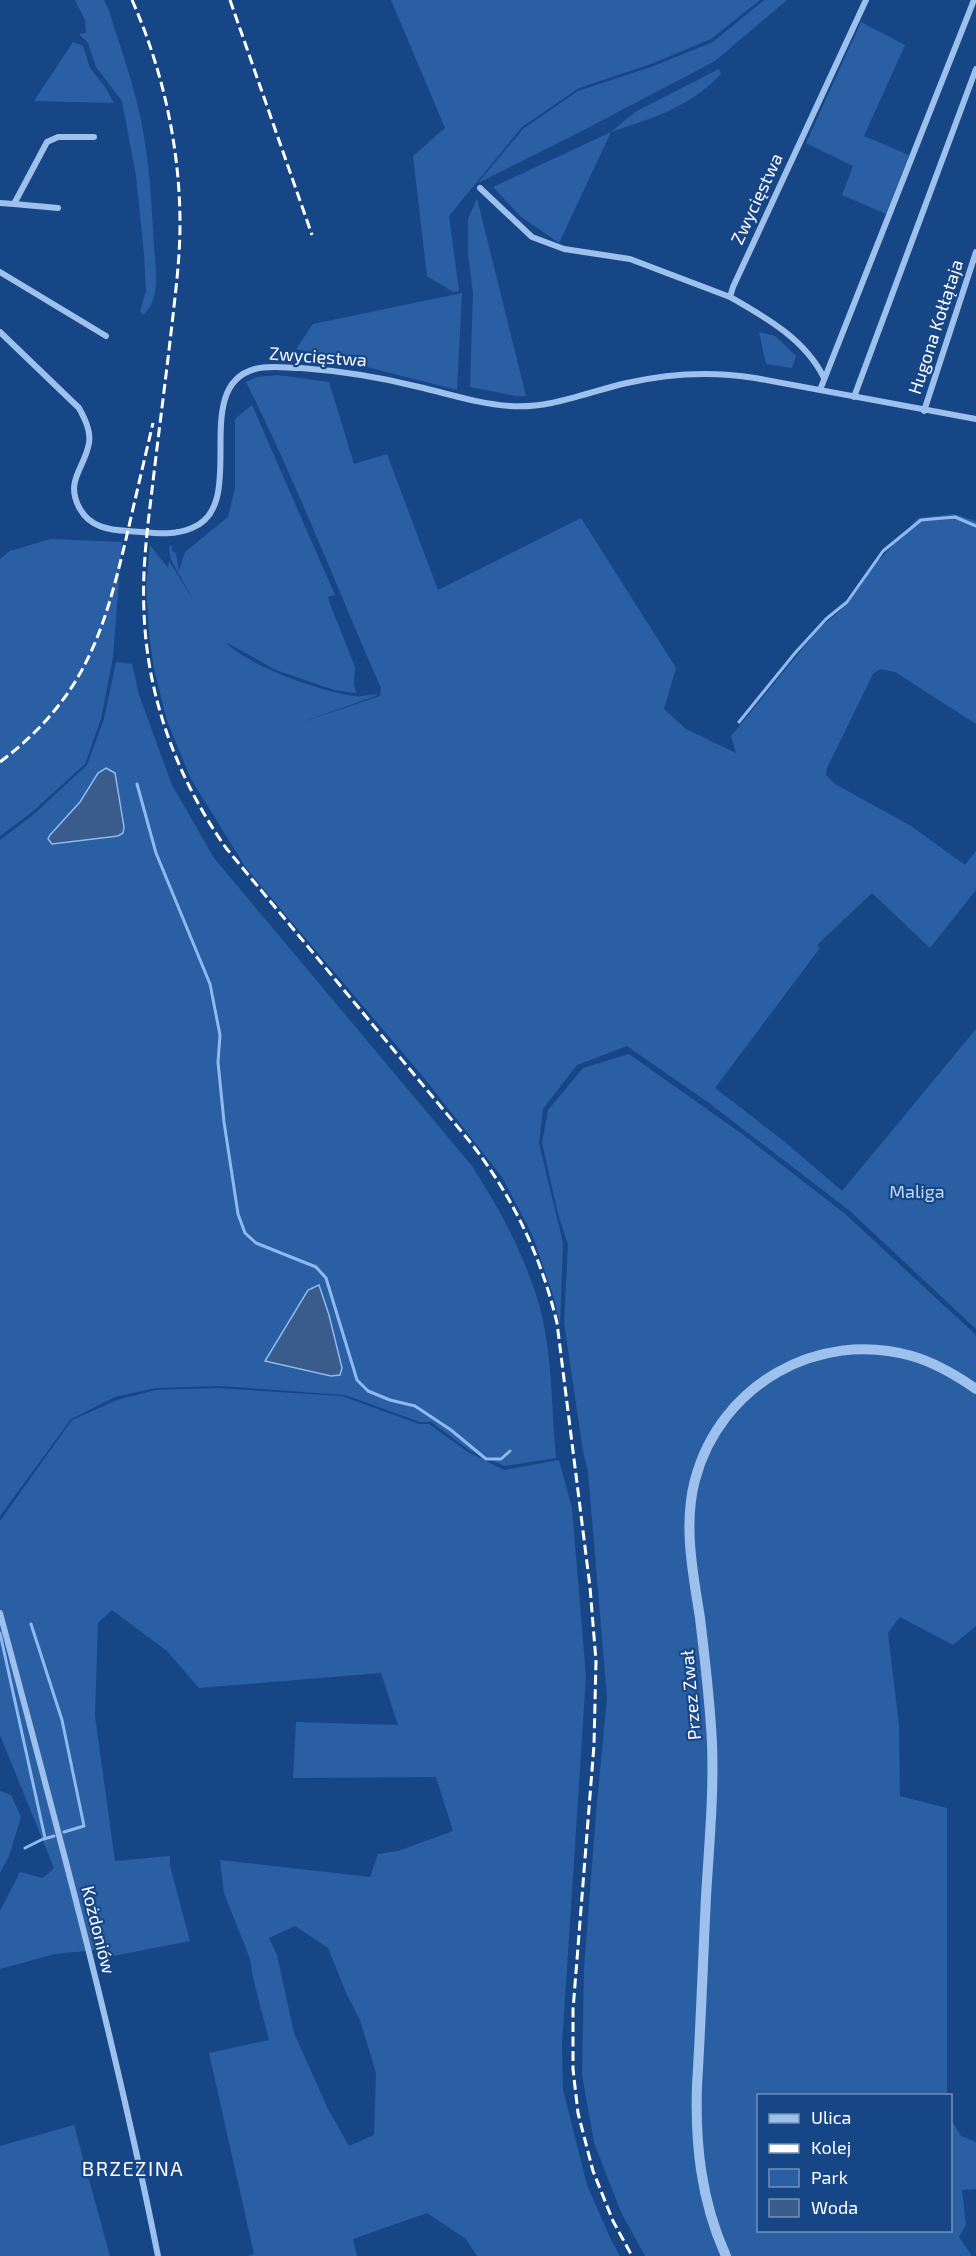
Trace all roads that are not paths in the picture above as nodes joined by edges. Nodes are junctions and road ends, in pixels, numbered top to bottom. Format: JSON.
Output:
{"nodes":[{"id":1,"x":866,"y":0,"type":"edge"},
{"id":2,"x":974,"y":0,"type":"edge"},
{"id":3,"x":976,"y":69,"type":"edge"},
{"id":4,"x":94,"y":137,"type":"dead end"},
{"id":5,"x":480,"y":188,"type":"dead end"},
{"id":6,"x":0,"y":202,"type":"edge"},
{"id":7,"x":14,"y":204,"type":"junction"},
{"id":8,"x":58,"y":208,"type":"dead end"},
{"id":9,"x":976,"y":252,"type":"edge"},
{"id":10,"x":0,"y":272,"type":"edge"},
{"id":11,"x":730,"y":297,"type":"junction"},
{"id":12,"x":0,"y":332,"type":"edge"},
{"id":13,"x":106,"y":336,"type":"dead end"},
{"id":14,"x":824,"y":378,"type":"junction"},
{"id":15,"x":820,"y":390,"type":"junction"},
{"id":16,"x":854,"y":397,"type":"junction"},
{"id":17,"x":924,"y":411,"type":"junction"},
{"id":18,"x":976,"y":420,"type":"edge"},
{"id":19,"x":976,"y":1389,"type":"edge"},
{"id":20,"x":0,"y":1613,"type":"edge"},
{"id":21,"x":158,"y":2256,"type":"edge"},
{"id":22,"x":726,"y":2256,"type":"edge"}],
"edges":[{"from":1,"to":11,"type":"street","name":"Zwycięstwa"},
{"from":2,"to":14,"type":"street"},
{"from":3,"to":16,"type":"street"},
{"from":4,"to":7,"type":"street"},
{"from":5,"to":11,"type":"street"},
{"from":6,"to":7,"type":"street"},
{"from":7,"to":8,"type":"street"},
{"from":9,"to":17,"type":"street","name":"Hugona Kołłątaja"},
{"from":10,"to":13,"type":"street"},
{"from":11,"to":14,"type":"street"},
{"from":12,"to":15,"type":"street","name":"Zwycięstwa"},
{"from":14,"to":15,"type":"street"},
{"from":15,"to":16,"type":"street","name":"Zwycięstwa"},
{"from":16,"to":17,"type":"street","name":"Zwycięstwa"},
{"from":17,"to":18,"type":"street","name":"Zwycięstwa"},
{"from":19,"to":22,"type":"street","name":"Przez Zwał"},
{"from":20,"to":21,"type":"street","name":"Kożdoniów"}]}
